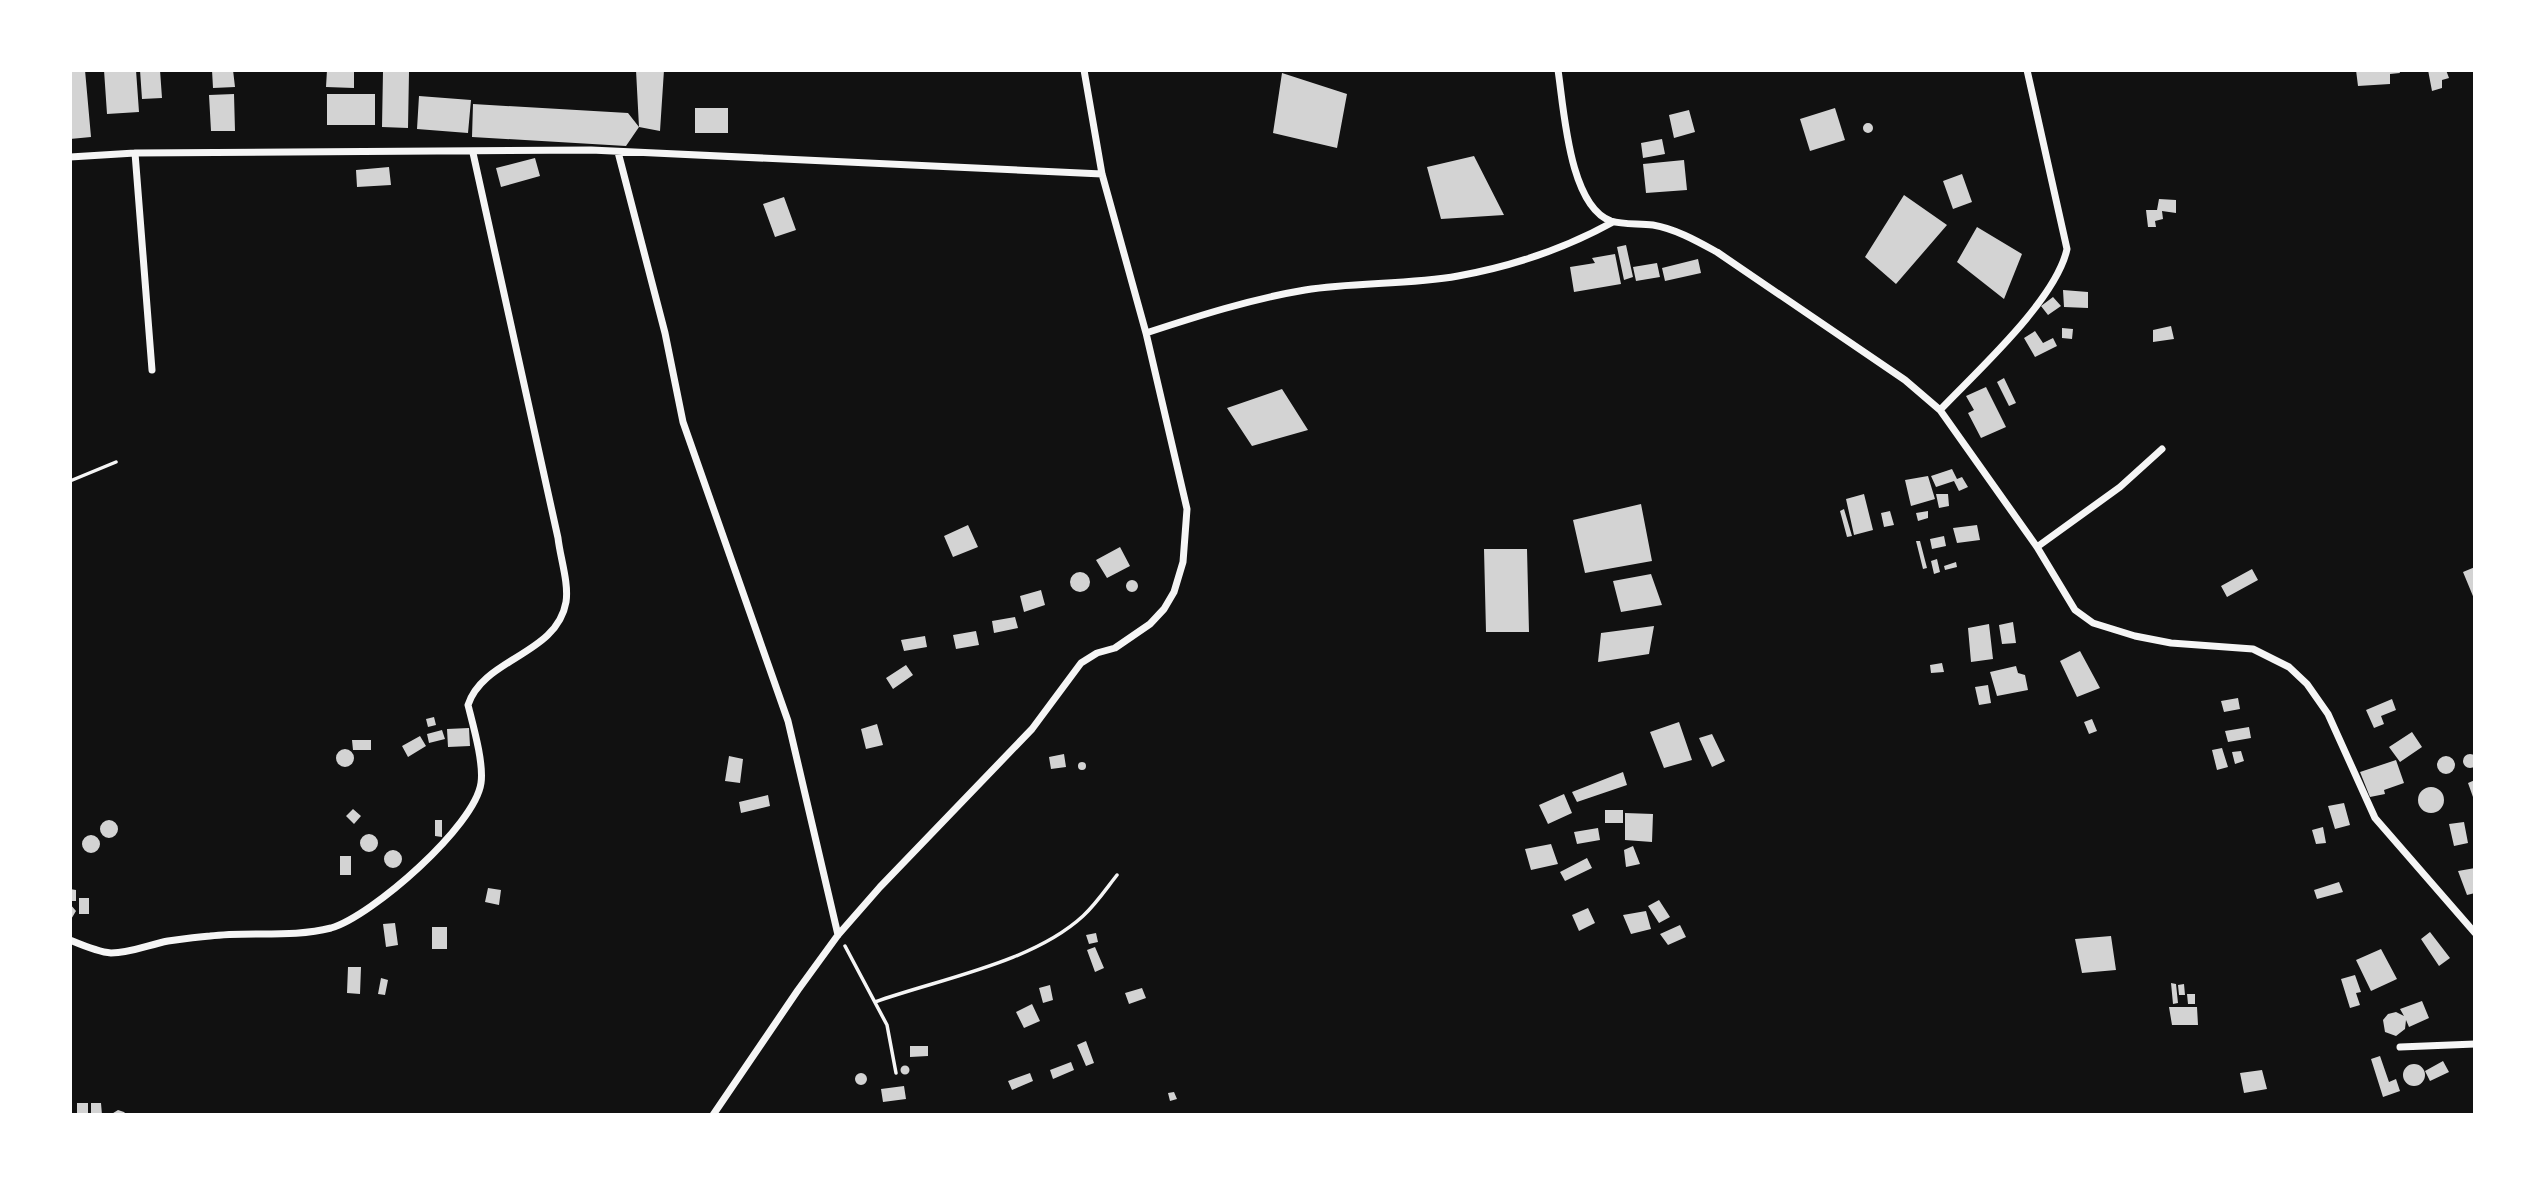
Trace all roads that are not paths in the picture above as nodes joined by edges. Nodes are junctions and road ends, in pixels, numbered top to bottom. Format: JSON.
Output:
{"nodes":[{"id":1,"x":1084,"y":70,"type":"edge"},
{"id":2,"x":1558,"y":70,"type":"edge"},
{"id":3,"x":2027,"y":70,"type":"edge"},
{"id":4,"x":618,"y":152,"type":"junction"},
{"id":5,"x":135,"y":153,"type":"junction"},
{"id":6,"x":473,"y":153,"type":"junction"},
{"id":7,"x":70,"y":157,"type":"edge"},
{"id":8,"x":1102,"y":174,"type":"junction"},
{"id":9,"x":1613,"y":222,"type":"junction"},
{"id":10,"x":1146,"y":333,"type":"junction"},
{"id":11,"x":152,"y":370,"type":"dead end"},
{"id":12,"x":1940,"y":410,"type":"junction"},
{"id":13,"x":2162,"y":449,"type":"dead end"},
{"id":14,"x":2037,"y":547,"type":"junction"},
{"id":15,"x":2475,"y":933,"type":"edge"},
{"id":16,"x":838,"y":935,"type":"junction"},
{"id":17,"x":70,"y":940,"type":"edge"},
{"id":18,"x":2475,"y":1044,"type":"edge"},
{"id":19,"x":2400,"y":1047,"type":"dead end"},
{"id":20,"x":713,"y":1115,"type":"edge"}],
"edges":[{"from":1,"to":8,"type":"street"},
{"from":2,"to":9,"type":"street"},
{"from":3,"to":12,"type":"street"},
{"from":4,"to":6,"type":"street"},
{"from":4,"to":8,"type":"street"},
{"from":4,"to":16,"type":"street"},
{"from":5,"to":6,"type":"street"},
{"from":5,"to":7,"type":"street"},
{"from":5,"to":11,"type":"street"},
{"from":6,"to":17,"type":"street"},
{"from":8,"to":10,"type":"street"},
{"from":9,"to":10,"type":"street"},
{"from":9,"to":12,"type":"street"},
{"from":10,"to":16,"type":"street"},
{"from":12,"to":14,"type":"street"},
{"from":13,"to":14,"type":"street"},
{"from":14,"to":15,"type":"street"},
{"from":16,"to":20,"type":"street"},
{"from":18,"to":19,"type":"street"}]}
